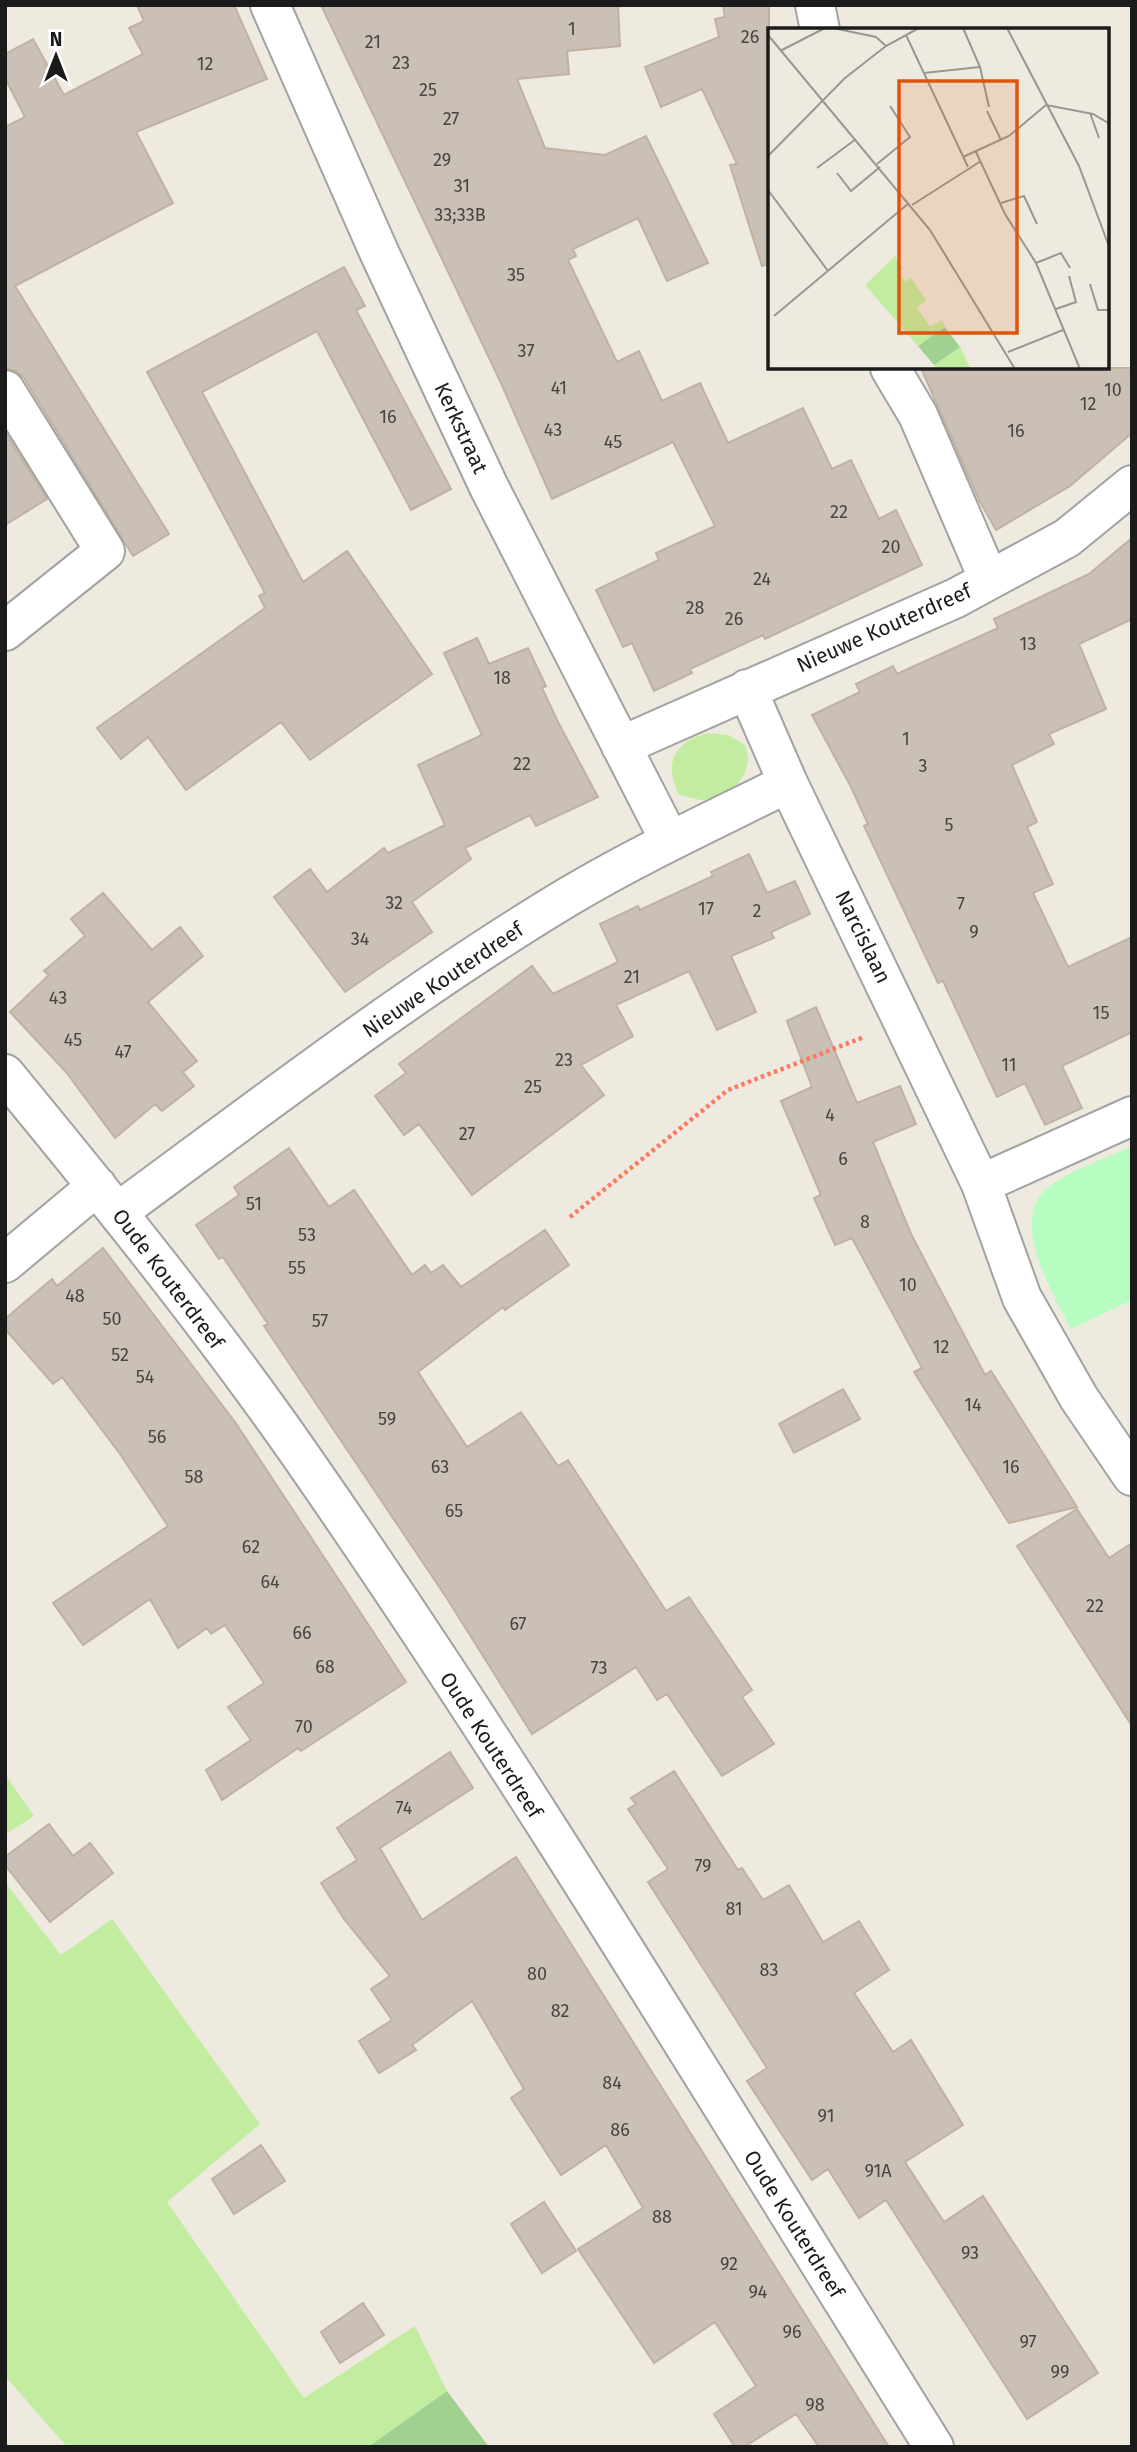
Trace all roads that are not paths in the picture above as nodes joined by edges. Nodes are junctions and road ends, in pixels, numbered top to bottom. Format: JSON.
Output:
{"nodes":[{"id":1,"x":270,"y":5,"type":"edge"},
{"id":2,"x":815,"y":5,"type":"edge"},
{"id":3,"x":820,"y":28,"type":"edge"},
{"id":4,"x":891,"y":369,"type":"edge"},
{"id":5,"x":5,"y":390,"type":"edge"},
{"id":6,"x":1132,"y":485,"type":"edge"},
{"id":7,"x":989,"y":580,"type":"junction"},
{"id":8,"x":5,"y":631,"type":"edge"},
{"id":9,"x":747,"y":689,"type":"junction"},
{"id":10,"x":621,"y":746,"type":"junction"},
{"id":11,"x":788,"y":783,"type":"junction"},
{"id":12,"x":670,"y":841,"type":"junction"},
{"id":13,"x":5,"y":1074,"type":"edge"},
{"id":14,"x":1132,"y":1115,"type":"edge"},
{"id":15,"x":981,"y":1184,"type":"junction"},
{"id":16,"x":108,"y":1199,"type":"junction"},
{"id":17,"x":5,"y":1263,"type":"edge"},
{"id":18,"x":1132,"y":1476,"type":"edge"},
{"id":19,"x":934,"y":2447,"type":"edge"}],
"edges":[{"from":1,"to":10,"type":"street","name":"Kerkstraat"},
{"from":2,"to":3,"type":"street"},
{"from":4,"to":7,"type":"street"},
{"from":5,"to":8,"type":"street"},
{"from":6,"to":7,"type":"street","name":"Nieuwe Kouterdreef"},
{"from":7,"to":9,"type":"street","name":"Nieuwe Kouterdreef"},
{"from":9,"to":10,"type":"street","name":"Nieuwe Kouterdreef"},
{"from":9,"to":11,"type":"street","name":"Narcislaan"},
{"from":10,"to":12,"type":"street","name":"Kerkstraat"},
{"from":11,"to":12,"type":"street","name":"Nieuwe Kouterdreef"},
{"from":11,"to":15,"type":"street","name":"Narcislaan"},
{"from":12,"to":16,"type":"street","name":"Nieuwe Kouterdreef"},
{"from":13,"to":16,"type":"street","name":"Oude Kouterdreef"},
{"from":14,"to":15,"type":"street"},
{"from":15,"to":18,"type":"street","name":"Narcislaan"},
{"from":16,"to":17,"type":"street","name":"Nieuwe Kouterdreef"},
{"from":16,"to":19,"type":"street","name":"Oude Kouterdreef"}]}
